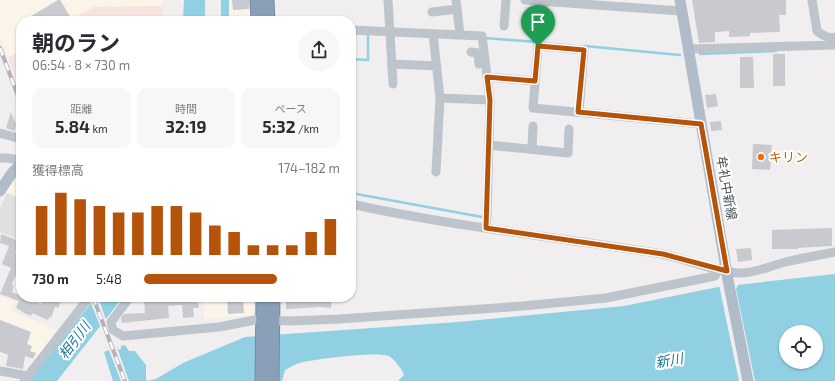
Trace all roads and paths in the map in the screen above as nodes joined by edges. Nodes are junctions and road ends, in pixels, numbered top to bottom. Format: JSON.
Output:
{"nodes":[{"id":1,"x":257,"y":0,"type":"edge"},
{"id":2,"x":267,"y":0,"type":"edge"},
{"id":3,"x":388,"y":0,"type":"edge"},
{"id":4,"x":506,"y":0,"type":"edge"},
{"id":5,"x":525,"y":0,"type":"edge"},
{"id":6,"x":812,"y":0,"type":"edge"},
{"id":7,"x":541,"y":1,"type":"edge"},
{"id":8,"x":456,"y":5,"type":"edge"},
{"id":9,"x":681,"y":5,"type":"edge"},
{"id":10,"x":432,"y":12,"type":"dead end"},
{"id":11,"x":258,"y":16,"type":"edge"},
{"id":12,"x":268,"y":16,"type":"edge"},
{"id":13,"x":504,"y":26,"type":"dead end"},
{"id":14,"x":542,"y":27,"type":"dead end"},
{"id":15,"x":356,"y":30,"type":"edge"},
{"id":16,"x":390,"y":31,"type":"junction"},
{"id":17,"x":433,"y":34,"type":"junction"},
{"id":18,"x":460,"y":35,"type":"junction"},
{"id":19,"x":835,"y":38,"type":"edge"},
{"id":20,"x":835,"y":45,"type":"edge"},
{"id":21,"x":688,"y":49,"type":"junction"},
{"id":22,"x":471,"y":52,"type":"dead end"},
{"id":23,"x":392,"y":64,"type":"junction"},
{"id":24,"x":437,"y":66,"type":"junction"},
{"id":25,"x":487,"y":77,"type":"junction"},
{"id":26,"x":535,"y":81,"type":"junction"},
{"id":27,"x":393,"y":84,"type":"dead end"},
{"id":28,"x":440,"y":98,"type":"junction"},
{"id":29,"x":486,"y":102,"type":"junction"},
{"id":30,"x":578,"y":112,"type":"junction"},
{"id":31,"x":701,"y":124,"type":"junction"},
{"id":32,"x":533,"y":126,"type":"dead end"},
{"id":33,"x":569,"y":129,"type":"dead end"},
{"id":34,"x":0,"y":133,"type":"edge"},
{"id":35,"x":16,"y":138,"type":"edge"},
{"id":36,"x":489,"y":145,"type":"junction"},
{"id":37,"x":532,"y":149,"type":"junction"},
{"id":38,"x":0,"y":158,"type":"edge"},
{"id":39,"x":16,"y":159,"type":"edge"},
{"id":40,"x":16,"y":169,"type":"edge"},
{"id":41,"x":436,"y":172,"type":"dead end"},
{"id":42,"x":0,"y":191,"type":"edge"},
{"id":43,"x":356,"y":205,"type":"edge"},
{"id":44,"x":486,"y":228,"type":"junction"},
{"id":45,"x":835,"y":252,"type":"edge"},
{"id":46,"x":724,"y":273,"type":"junction"},
{"id":47,"x":85,"y":302,"type":"edge"},
{"id":48,"x":126,"y":302,"type":"edge"},
{"id":49,"x":264,"y":302,"type":"edge"},
{"id":50,"x":272,"y":302,"type":"edge"},
{"id":51,"x":267,"y":322,"type":"junction"},
{"id":52,"x":0,"y":371,"type":"edge"},
{"id":53,"x":26,"y":379,"type":"edge"},
{"id":54,"x":262,"y":381,"type":"edge"},
{"id":55,"x":272,"y":381,"type":"edge"},
{"id":56,"x":748,"y":381,"type":"edge"}],
"edges":[{"from":1,"to":11,"type":"highway"},
{"from":2,"to":12,"type":"highway"},
{"from":3,"to":16,"type":"street"},
{"from":4,"to":13,"type":"street"},
{"from":5,"to":7,"type":"street"},
{"from":6,"to":19,"type":"street"},
{"from":7,"to":9,"type":"street"},
{"from":7,"to":14,"type":"street"},
{"from":8,"to":10,"type":"street"},
{"from":8,"to":18,"type":"street"},
{"from":9,"to":21,"type":"main road","name":"牟礼中新線"},
{"from":15,"to":16,"type":"street"},
{"from":16,"to":17,"type":"street"},
{"from":16,"to":23,"type":"street"},
{"from":17,"to":18,"type":"street"},
{"from":17,"to":24,"type":"street"},
{"from":18,"to":25,"type":"street"},
{"from":20,"to":21,"type":"street"},
{"from":21,"to":31,"type":"main road","name":"牟礼中新線"},
{"from":22,"to":29,"type":"street"},
{"from":23,"to":24,"type":"street"},
{"from":23,"to":27,"type":"street"},
{"from":24,"to":28,"type":"street"},
{"from":25,"to":26,"type":"street"},
{"from":25,"to":29,"type":"street"},
{"from":26,"to":30,"type":"street"},
{"from":26,"to":30,"type":"street"},
{"from":28,"to":29,"type":"street"},
{"from":28,"to":41,"type":"street"},
{"from":29,"to":36,"type":"street"},
{"from":30,"to":31,"type":"street"},
{"from":31,"to":46,"type":"main road","name":"牟礼中新線"},
{"from":32,"to":37,"type":"street"},
{"from":33,"to":37,"type":"street"},
{"from":34,"to":35,"type":"street"},
{"from":36,"to":37,"type":"street"},
{"from":36,"to":44,"type":"street"},
{"from":38,"to":39,"type":"street"},
{"from":40,"to":42,"type":"main road"},
{"from":43,"to":44,"type":"street"},
{"from":44,"to":46,"type":"street"},
{"from":45,"to":46,"type":"street"},
{"from":46,"to":51,"type":"street"},
{"from":46,"to":56,"type":"main road","name":"牟礼中新線"},
{"from":47,"to":53,"type":"street"},
{"from":48,"to":51,"type":"street"},
{"from":49,"to":51,"type":"highway"},
{"from":50,"to":51,"type":"highway"},
{"from":51,"to":54,"type":"highway"},
{"from":51,"to":55,"type":"highway"},
{"from":52,"to":53,"type":"street"}]}
